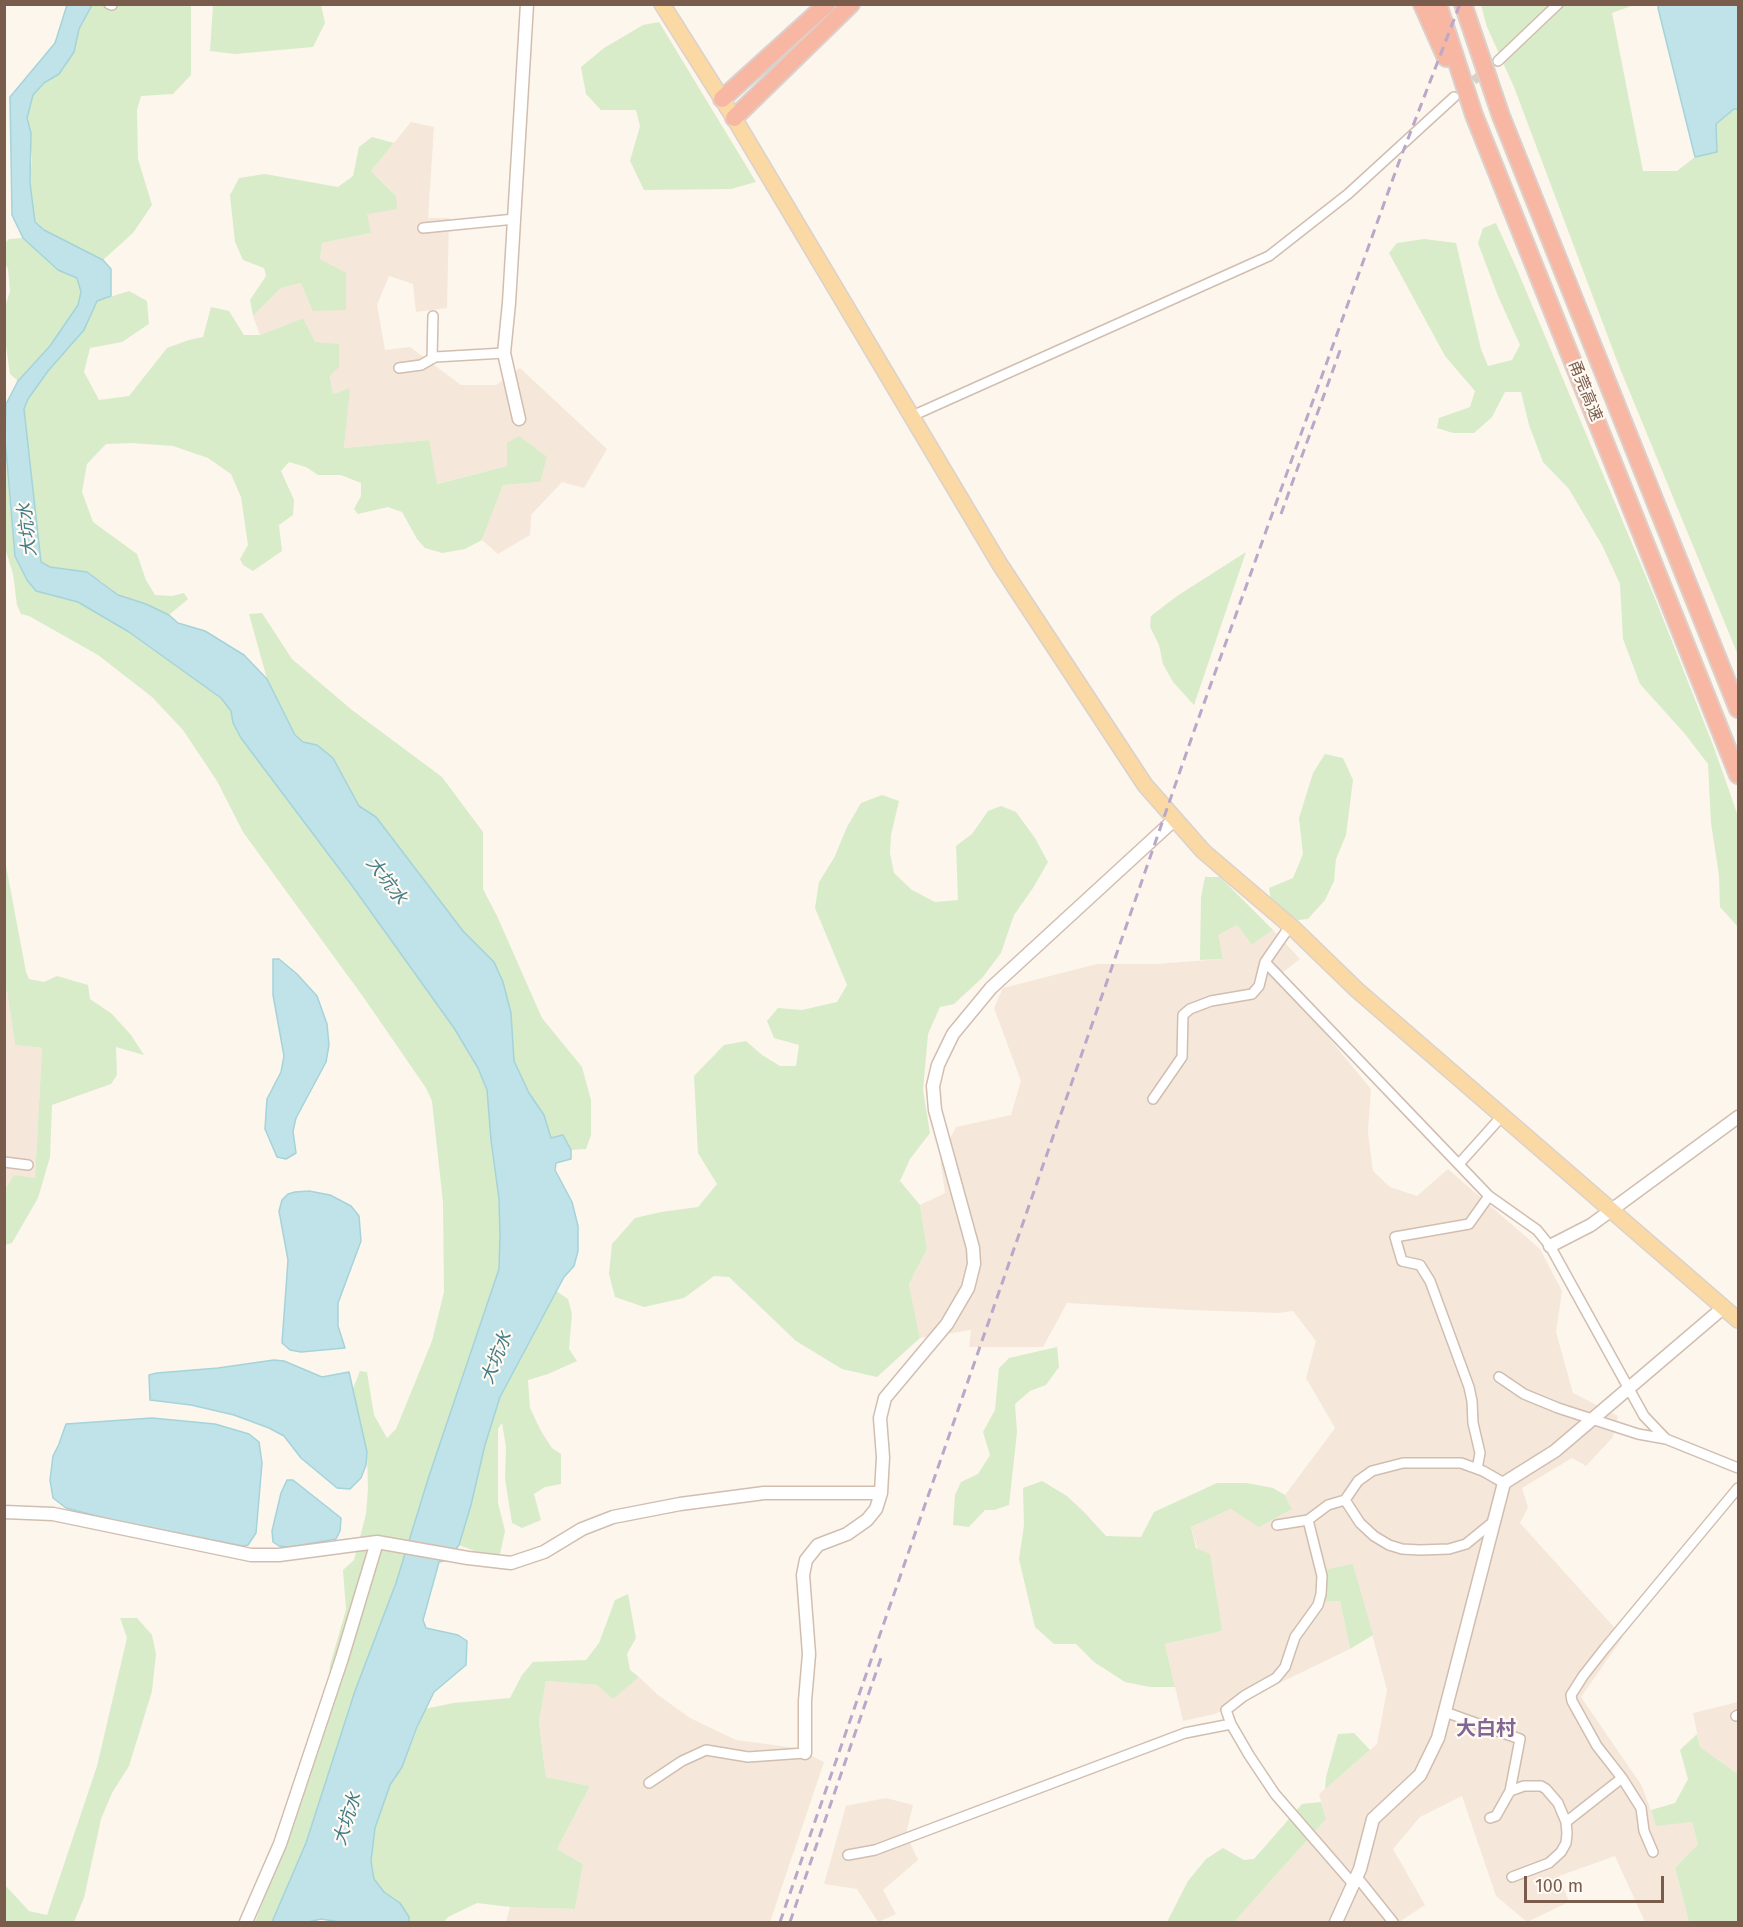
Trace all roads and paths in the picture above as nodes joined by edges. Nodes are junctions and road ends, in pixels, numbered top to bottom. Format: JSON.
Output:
{"nodes":[{"id":1,"x":527,"y":4,"type":"edge"},
{"id":2,"x":827,"y":4,"type":"edge"},
{"id":3,"x":851,"y":4,"type":"edge"},
{"id":4,"x":1422,"y":4,"type":"edge"},
{"id":5,"x":1438,"y":4,"type":"edge"},
{"id":6,"x":1463,"y":4,"type":"edge"},
{"id":7,"x":1558,"y":4,"type":"edge"},
{"id":8,"x":666,"y":7,"type":"edge"},
{"id":9,"x":1498,"y":61,"type":"tunnel mouth"},
{"id":10,"x":1454,"y":97,"type":"tunnel mouth"},
{"id":11,"x":722,"y":99,"type":"junction"},
{"id":12,"x":1474,"y":115,"type":"junction"},
{"id":13,"x":734,"y":118,"type":"junction"},
{"id":14,"x":515,"y":219,"type":"junction"},
{"id":15,"x":423,"y":228,"type":"dead end"},
{"id":16,"x":433,"y":316,"type":"dead end"},
{"id":17,"x":504,"y":353,"type":"junction"},
{"id":18,"x":432,"y":359,"type":"junction"},
{"id":19,"x":399,"y":368,"type":"dead end"},
{"id":20,"x":912,"y":416,"type":"junction"},
{"id":21,"x":519,"y":419,"type":"dead end"},
{"id":22,"x":1738,"y":709,"type":"edge"},
{"id":23,"x":1738,"y":775,"type":"edge"},
{"id":24,"x":1175,"y":819,"type":"junction"},
{"id":25,"x":1290,"y":926,"type":"junction"},
{"id":26,"x":1265,"y":962,"type":"junction"},
{"id":27,"x":1153,"y":1099,"type":"dead end"},
{"id":28,"x":1502,"y":1116,"type":"junction"},
{"id":29,"x":1738,"y":1118,"type":"edge"},
{"id":30,"x":4,"y":1162,"type":"edge"},
{"id":31,"x":1459,"y":1164,"type":"junction"},
{"id":32,"x":28,"y":1165,"type":"dead end"},
{"id":33,"x":1489,"y":1196,"type":"junction"},
{"id":34,"x":1611,"y":1210,"type":"junction"},
{"id":35,"x":1550,"y":1246,"type":"junction"},
{"id":36,"x":1724,"y":1307,"type":"junction"},
{"id":37,"x":1738,"y":1320,"type":"edge"},
{"id":38,"x":1499,"y":1377,"type":"dead end"},
{"id":39,"x":1629,"y":1388,"type":"junction"},
{"id":40,"x":1593,"y":1418,"type":"junction"},
{"id":41,"x":1666,"y":1439,"type":"junction"},
{"id":42,"x":1738,"y":1468,"type":"edge"},
{"id":43,"x":1476,"y":1469,"type":"junction"},
{"id":44,"x":1504,"y":1483,"type":"junction"},
{"id":45,"x":1738,"y":1488,"type":"edge"},
{"id":46,"x":881,"y":1493,"type":"junction"},
{"id":47,"x":1345,"y":1500,"type":"junction"},
{"id":48,"x":4,"y":1512,"type":"edge"},
{"id":49,"x":1308,"y":1520,"type":"junction"},
{"id":50,"x":1495,"y":1520,"type":"junction"},
{"id":51,"x":1277,"y":1525,"type":"dead end"},
{"id":52,"x":384,"y":1542,"type":"junction"},
{"id":53,"x":1445,"y":1712,"type":"junction"},
{"id":54,"x":1231,"y":1724,"type":"junction"},
{"id":55,"x":805,"y":1752,"type":"joint"},
{"id":56,"x":1622,"y":1778,"type":"junction"},
{"id":57,"x":649,"y":1783,"type":"dead end"},
{"id":58,"x":1510,"y":1791,"type":"junction"},
{"id":59,"x":1490,"y":1818,"type":"dead end"},
{"id":60,"x":1566,"y":1822,"type":"junction"},
{"id":61,"x":1653,"y":1852,"type":"dead end"},
{"id":62,"x":848,"y":1855,"type":"dead end"},
{"id":63,"x":1512,"y":1877,"type":"dead end"},
{"id":64,"x":1355,"y":1881,"type":"junction"},
{"id":65,"x":246,"y":1923,"type":"edge"},
{"id":66,"x":1336,"y":1923,"type":"edge"},
{"id":67,"x":1394,"y":1923,"type":"edge"}],
"edges":[{"from":1,"to":14,"type":"street"},
{"from":2,"to":11,"type":"highway"},
{"from":3,"to":13,"type":"highway"},
{"from":4,"to":12,"type":"highway"},
{"from":5,"to":12,"type":"highway","name":"甬莞高速"},
{"from":6,"to":22,"type":"highway","name":"甬莞高速"},
{"from":7,"to":9,"type":"street"},
{"from":8,"to":11,"type":"main road"},
{"from":10,"to":20,"type":"street"},
{"from":11,"to":13,"type":"main road"},
{"from":12,"to":23,"type":"highway","name":"甬莞高速"},
{"from":13,"to":20,"type":"main road"},
{"from":14,"to":15,"type":"street"},
{"from":14,"to":17,"type":"street"},
{"from":16,"to":18,"type":"street"},
{"from":17,"to":18,"type":"street"},
{"from":17,"to":21,"type":"street"},
{"from":18,"to":19,"type":"street"},
{"from":20,"to":24,"type":"main road"},
{"from":24,"to":25,"type":"main road"},
{"from":24,"to":46,"type":"street"},
{"from":25,"to":26,"type":"street"},
{"from":25,"to":28,"type":"main road"},
{"from":26,"to":27,"type":"street"},
{"from":26,"to":31,"type":"street"},
{"from":28,"to":31,"type":"street"},
{"from":28,"to":34,"type":"main road"},
{"from":29,"to":34,"type":"street"},
{"from":30,"to":32,"type":"street"},
{"from":31,"to":33,"type":"street"},
{"from":33,"to":35,"type":"street"},
{"from":33,"to":43,"type":"street"},
{"from":34,"to":35,"type":"street"},
{"from":34,"to":36,"type":"main road"},
{"from":35,"to":39,"type":"street"},
{"from":36,"to":37,"type":"main road"},
{"from":36,"to":39,"type":"street"},
{"from":38,"to":40,"type":"street"},
{"from":39,"to":40,"type":"street"},
{"from":39,"to":41,"type":"street"},
{"from":40,"to":41,"type":"street"},
{"from":40,"to":44,"type":"street"},
{"from":41,"to":42,"type":"street"},
{"from":43,"to":44,"type":"street"},
{"from":43,"to":47,"type":"street"},
{"from":44,"to":50,"type":"street"},
{"from":45,"to":56,"type":"street"},
{"from":46,"to":52,"type":"street"},
{"from":46,"to":55,"type":"street"},
{"from":47,"to":49,"type":"street"},
{"from":47,"to":50,"type":"street"},
{"from":48,"to":52,"type":"street"},
{"from":49,"to":51,"type":"street"},
{"from":49,"to":54,"type":"street"},
{"from":50,"to":53,"type":"street"},
{"from":52,"to":65,"type":"street"},
{"from":53,"to":58,"type":"street"},
{"from":53,"to":64,"type":"street"},
{"from":54,"to":62,"type":"street"},
{"from":54,"to":64,"type":"street"},
{"from":55,"to":57,"type":"street"},
{"from":56,"to":60,"type":"street"},
{"from":56,"to":61,"type":"street"},
{"from":58,"to":59,"type":"street"},
{"from":58,"to":60,"type":"street"},
{"from":60,"to":63,"type":"street"},
{"from":64,"to":66,"type":"street"},
{"from":64,"to":67,"type":"street"}]}
